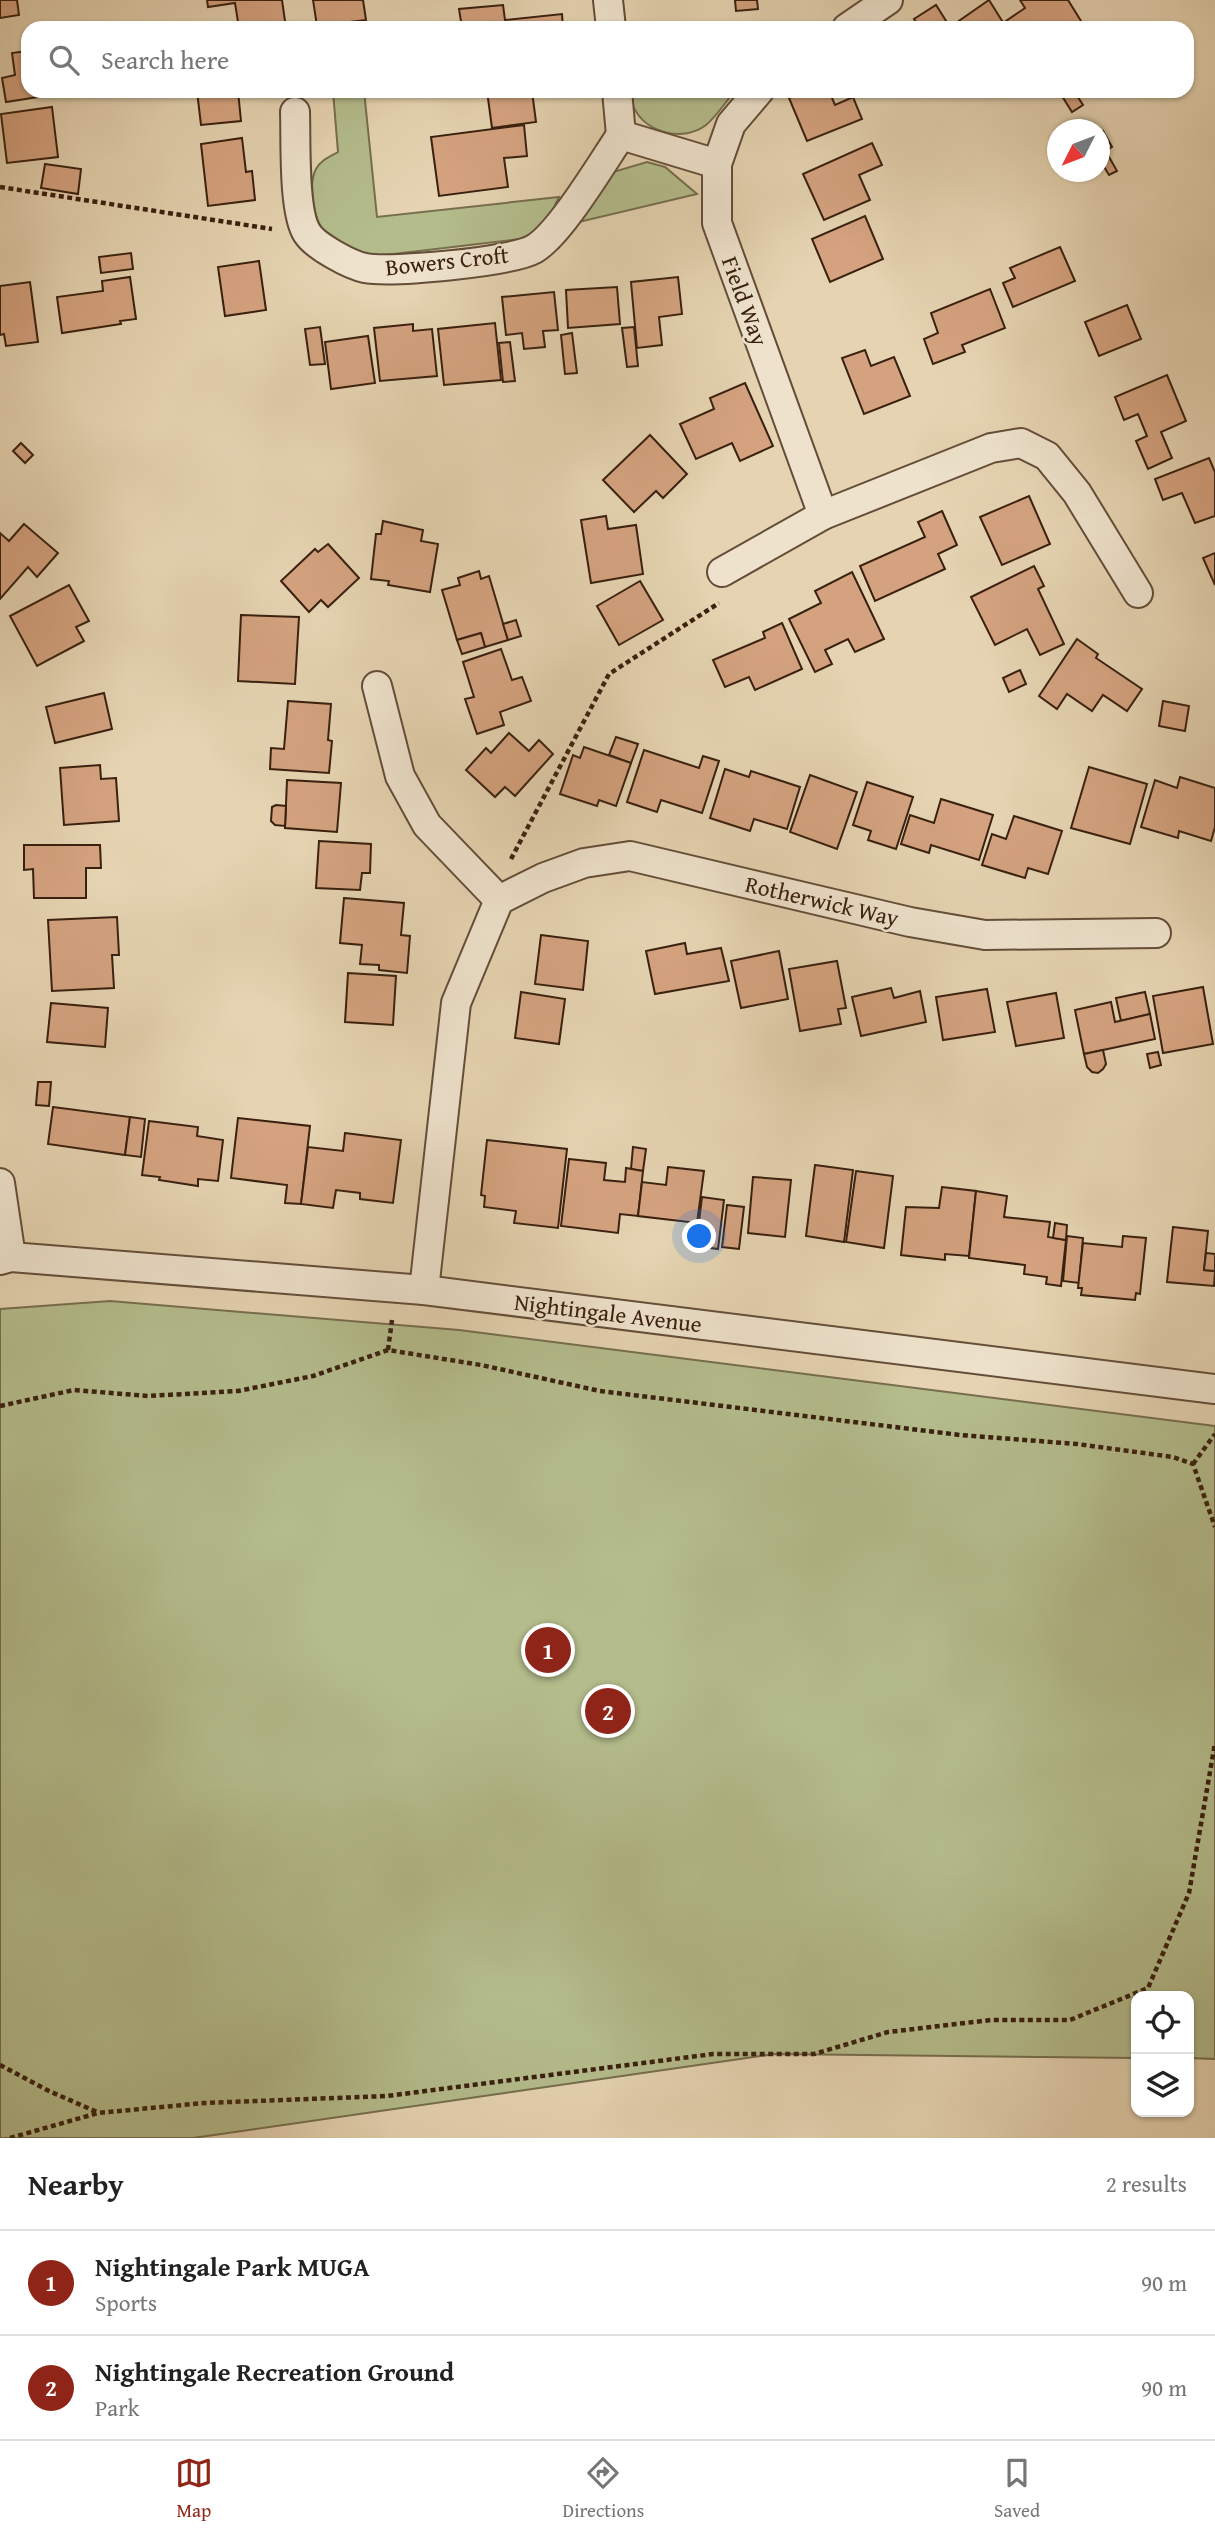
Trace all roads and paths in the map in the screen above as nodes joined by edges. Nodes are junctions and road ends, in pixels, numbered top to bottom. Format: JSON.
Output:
{"nodes":[{"id":1,"x":608,"y":0,"type":"edge"},
{"id":2,"x":888,"y":0,"type":"edge"},
{"id":3,"x":610,"y":21,"type":"edge"},
{"id":4,"x":857,"y":21,"type":"edge"},
{"id":5,"x":618,"y":98,"type":"edge"},
{"id":6,"x":753,"y":98,"type":"edge"},
{"id":7,"x":295,"y":112,"type":"dead end"},
{"id":8,"x":621,"y":135,"type":"junction"},
{"id":9,"x":717,"y":164,"type":"junction"},
{"id":10,"x":0,"y":187,"type":"edge"},
{"id":11,"x":307,"y":234,"type":"junction"},
{"id":12,"x":824,"y":515,"type":"junction"},
{"id":13,"x":722,"y":572,"type":"joint"},
{"id":14,"x":1138,"y":593,"type":"dead end"},
{"id":15,"x":377,"y":686,"type":"dead end"},
{"id":16,"x":499,"y":900,"type":"junction"},
{"id":17,"x":1156,"y":933,"type":"dead end"},
{"id":18,"x":0,"y":1183,"type":"edge"},
{"id":19,"x":6,"y":1259,"type":"edge"},
{"id":20,"x":424,"y":1290,"type":"junction"},
{"id":21,"x":1215,"y":1389,"type":"edge"},
{"id":22,"x":0,"y":1406,"type":"edge"},
{"id":23,"x":1215,"y":1434,"type":"edge"},
{"id":24,"x":1193,"y":1464,"type":"junction"},
{"id":25,"x":1215,"y":1527,"type":"edge"},
{"id":26,"x":1215,"y":1743,"type":"edge"},
{"id":27,"x":0,"y":2065,"type":"edge"},
{"id":28,"x":98,"y":2113,"type":"junction"},
{"id":29,"x":10,"y":2138,"type":"edge"}],
"edges":[{"from":1,"to":3,"type":"street"},
{"from":2,"to":4,"type":"street"},
{"from":5,"to":8,"type":"street"},
{"from":6,"to":9,"type":"street","name":"Field Way"},
{"from":7,"to":11,"type":"street"},
{"from":8,"to":9,"type":"street"},
{"from":8,"to":11,"type":"street","name":"Bowers Croft"},
{"from":9,"to":12,"type":"street","name":"Field Way"},
{"from":10,"to":11,"type":"path"},
{"from":12,"to":13,"type":"street"},
{"from":12,"to":14,"type":"street"},
{"from":13,"to":16,"type":"path"},
{"from":15,"to":16,"type":"street"},
{"from":16,"to":17,"type":"street","name":"Rotherwick Way"},
{"from":16,"to":20,"type":"street"},
{"from":18,"to":19,"type":"street"},
{"from":19,"to":20,"type":"street","name":"Nightingale Avenue"},
{"from":20,"to":21,"type":"street","name":"Nightingale Avenue"},
{"from":22,"to":24,"type":"path"},
{"from":23,"to":24,"type":"path"},
{"from":24,"to":25,"type":"path"},
{"from":26,"to":28,"type":"path"},
{"from":27,"to":28,"type":"path"},
{"from":28,"to":29,"type":"path"}]}
